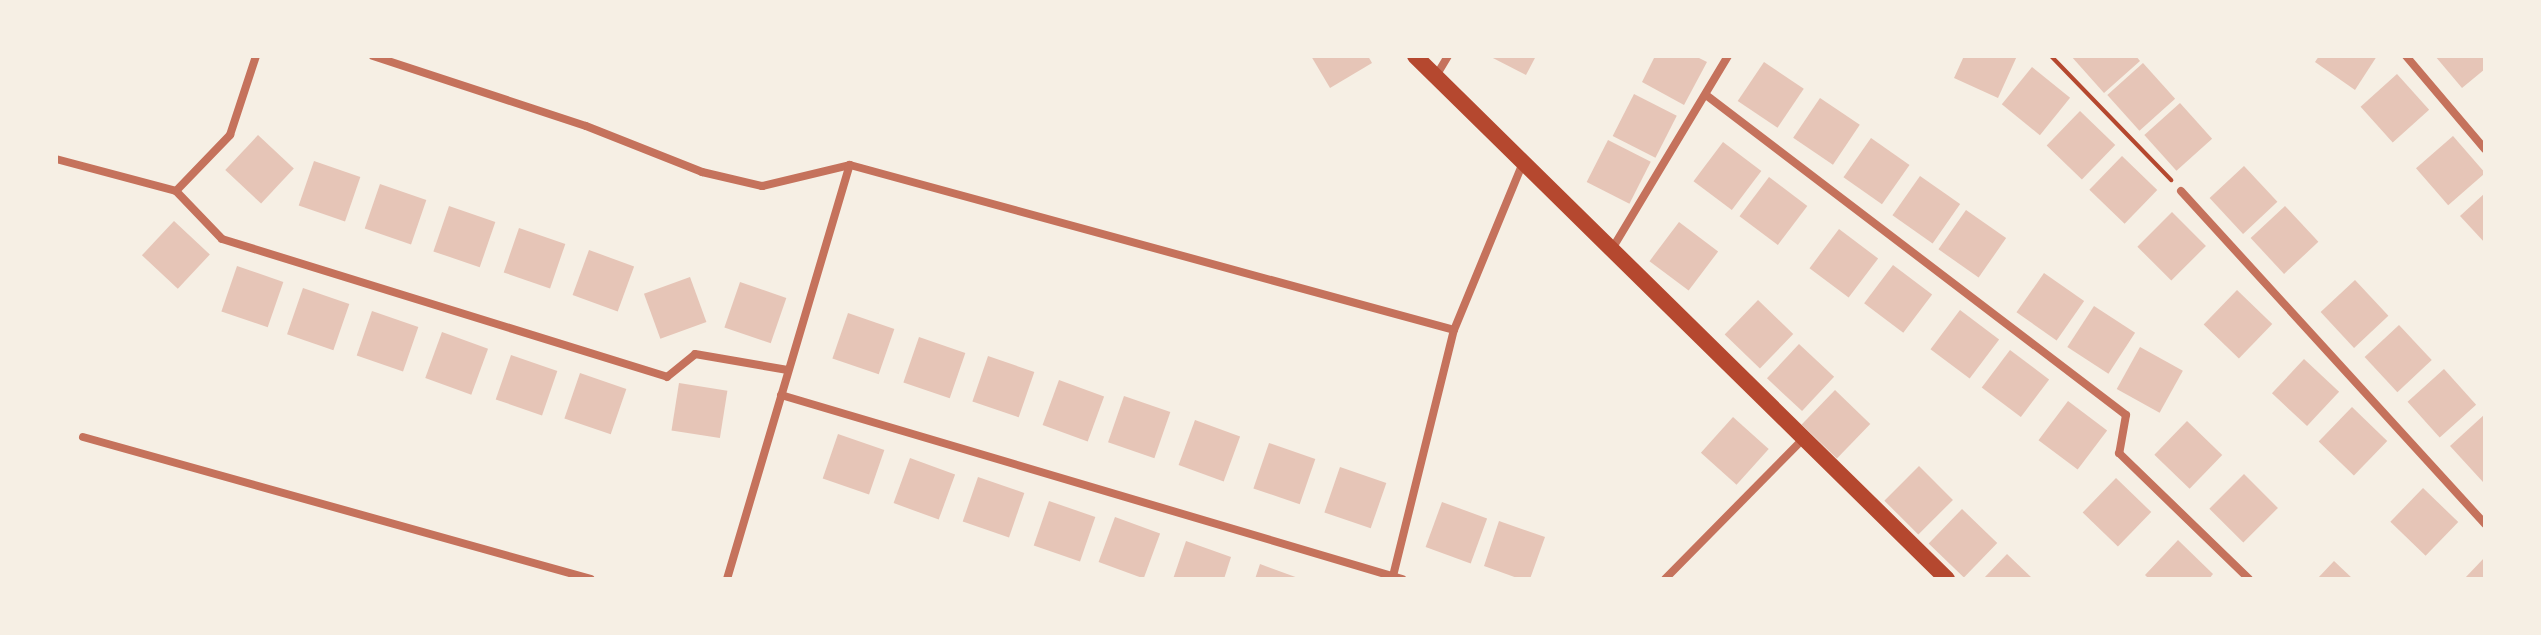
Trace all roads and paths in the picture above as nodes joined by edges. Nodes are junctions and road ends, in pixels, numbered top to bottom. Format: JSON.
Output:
{"nodes":[{"id":1,"x":256,"y":56,"type":"edge"},
{"id":2,"x":373,"y":56,"type":"edge"},
{"id":3,"x":1415,"y":56,"type":"edge"},
{"id":4,"x":1448,"y":56,"type":"edge"},
{"id":5,"x":1728,"y":56,"type":"edge"},
{"id":6,"x":2051,"y":56,"type":"edge"},
{"id":7,"x":2406,"y":56,"type":"edge"},
{"id":8,"x":1436,"y":77,"type":"junction"},
{"id":9,"x":1706,"y":95,"type":"junction"},
{"id":10,"x":2485,"y":149,"type":"edge"},
{"id":11,"x":56,"y":159,"type":"edge"},
{"id":12,"x":1523,"y":162,"type":"junction"},
{"id":13,"x":850,"y":165,"type":"junction"},
{"id":14,"x":176,"y":191,"type":"junction"},
{"id":15,"x":2181,"y":191,"type":"joint"},
{"id":16,"x":1612,"y":249,"type":"junction"},
{"id":17,"x":1454,"y":330,"type":"junction"},
{"id":18,"x":788,"y":370,"type":"junction"},
{"id":19,"x":781,"y":395,"type":"junction"},
{"id":20,"x":83,"y":437,"type":"dead end"},
{"id":21,"x":1804,"y":438,"type":"junction"},
{"id":22,"x":2485,"y":524,"type":"edge"},
{"id":23,"x":1393,"y":576,"type":"junction"},
{"id":24,"x":591,"y":579,"type":"edge"},
{"id":25,"x":727,"y":579,"type":"edge"},
{"id":26,"x":1402,"y":579,"type":"edge"},
{"id":27,"x":1665,"y":579,"type":"edge"},
{"id":28,"x":1947,"y":579,"type":"edge"},
{"id":29,"x":2249,"y":579,"type":"edge"}],
"edges":[{"from":1,"to":14,"type":"street"},
{"from":2,"to":13,"type":"street"},
{"from":3,"to":8,"type":"main road"},
{"from":4,"to":8,"type":"street"},
{"from":5,"to":9,"type":"street"},
{"from":6,"to":15,"type":"path"},
{"from":7,"to":10,"type":"street"},
{"from":8,"to":12,"type":"main road"},
{"from":9,"to":16,"type":"street"},
{"from":9,"to":29,"type":"street"},
{"from":11,"to":14,"type":"street"},
{"from":12,"to":16,"type":"main road"},
{"from":12,"to":17,"type":"street"},
{"from":13,"to":17,"type":"street"},
{"from":13,"to":18,"type":"street"},
{"from":14,"to":18,"type":"street"},
{"from":15,"to":22,"type":"street"},
{"from":16,"to":21,"type":"main road"},
{"from":17,"to":23,"type":"street"},
{"from":18,"to":19,"type":"street"},
{"from":19,"to":23,"type":"street"},
{"from":19,"to":25,"type":"street"},
{"from":20,"to":24,"type":"street"},
{"from":21,"to":27,"type":"street"},
{"from":21,"to":28,"type":"main road"},
{"from":23,"to":26,"type":"street"}]}
